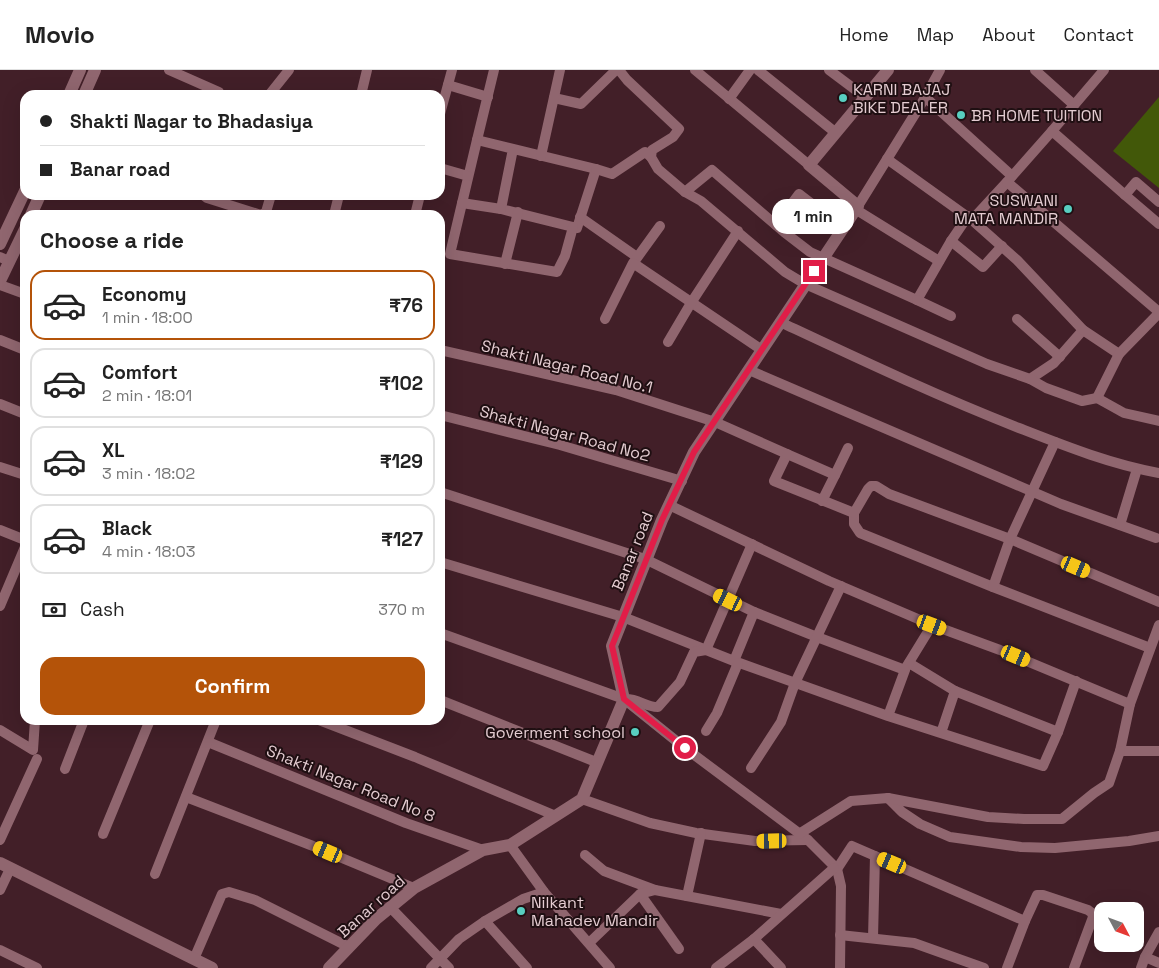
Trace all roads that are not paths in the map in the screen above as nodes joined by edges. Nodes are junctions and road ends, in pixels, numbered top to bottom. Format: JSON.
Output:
{"nodes":[{"id":1,"x":80,"y":70,"type":"edge"},
{"id":2,"x":95,"y":70,"type":"edge"},
{"id":3,"x":169,"y":70,"type":"edge"},
{"id":4,"x":288,"y":70,"type":"edge"},
{"id":5,"x":367,"y":70,"type":"edge"},
{"id":6,"x":452,"y":70,"type":"edge"},
{"id":7,"x":494,"y":70,"type":"edge"},
{"id":8,"x":560,"y":70,"type":"edge"},
{"id":9,"x":618,"y":70,"type":"edge"},
{"id":10,"x":694,"y":70,"type":"edge"},
{"id":11,"x":750,"y":70,"type":"edge"},
{"id":12,"x":758,"y":70,"type":"edge"},
{"id":13,"x":829,"y":70,"type":"edge"},
{"id":14,"x":888,"y":70,"type":"edge"},
{"id":15,"x":940,"y":70,"type":"edge"},
{"id":16,"x":1035,"y":70,"type":"edge"},
{"id":17,"x":1104,"y":70,"type":"edge"},
{"id":18,"x":448,"y":85,"type":"junction"},
{"id":19,"x":71,"y":90,"type":"edge"},
{"id":20,"x":87,"y":90,"type":"edge"},
{"id":21,"x":214,"y":90,"type":"edge"},
{"id":22,"x":273,"y":90,"type":"edge"},
{"id":23,"x":363,"y":90,"type":"edge"},
{"id":24,"x":445,"y":96,"type":"edge"},
{"id":25,"x":925,"y":96,"type":"junction"},
{"id":26,"x":488,"y":97,"type":"junction"},
{"id":27,"x":554,"y":98,"type":"junction"},
{"id":28,"x":865,"y":98,"type":"junction"},
{"id":29,"x":729,"y":99,"type":"junction"},
{"id":30,"x":1074,"y":105,"type":"junction"},
{"id":31,"x":1052,"y":131,"type":"junction"},
{"id":32,"x":836,"y":133,"type":"junction"},
{"id":33,"x":477,"y":140,"type":"junction"},
{"id":34,"x":513,"y":149,"type":"junction"},
{"id":35,"x":541,"y":156,"type":"junction"},
{"id":36,"x":651,"y":156,"type":"junction"},
{"id":37,"x":887,"y":158,"type":"junction"},
{"id":38,"x":809,"y":165,"type":"junction"},
{"id":39,"x":445,"y":169,"type":"edge"},
{"id":40,"x":596,"y":169,"type":"junction"},
{"id":41,"x":468,"y":176,"type":"junction"},
{"id":42,"x":1010,"y":179,"type":"junction"},
{"id":43,"x":685,"y":192,"type":"junction"},
{"id":44,"x":1125,"y":195,"type":"junction"},
{"id":45,"x":21,"y":200,"type":"edge"},
{"id":46,"x":214,"y":200,"type":"edge"},
{"id":47,"x":1159,"y":202,"type":"edge"},
{"id":48,"x":462,"y":203,"type":"junction"},
{"id":49,"x":856,"y":207,"type":"junction"},
{"id":50,"x":500,"y":209,"type":"junction"},
{"id":51,"x":248,"y":210,"type":"edge"},
{"id":52,"x":518,"y":212,"type":"junction"},
{"id":53,"x":580,"y":217,"type":"junction"},
{"id":54,"x":970,"y":218,"type":"junction"},
{"id":55,"x":1159,"y":224,"type":"edge"},
{"id":56,"x":776,"y":225,"type":"junction"},
{"id":57,"x":660,"y":226,"type":"dead end"},
{"id":58,"x":573,"y":227,"type":"junction"},
{"id":59,"x":843,"y":228,"type":"junction"},
{"id":60,"x":738,"y":231,"type":"junction"},
{"id":61,"x":20,"y":236,"type":"edge"},
{"id":62,"x":951,"y":241,"type":"junction"},
{"id":63,"x":0,"y":244,"type":"edge"},
{"id":64,"x":1002,"y":246,"type":"junction"},
{"id":65,"x":445,"y":253,"type":"edge"},
{"id":66,"x":5,"y":259,"type":"edge"},
{"id":67,"x":822,"y":259,"type":"junction"},
{"id":68,"x":635,"y":260,"type":"junction"},
{"id":69,"x":939,"y":261,"type":"junction"},
{"id":70,"x":505,"y":264,"type":"junction"},
{"id":71,"x":0,"y":281,"type":"edge"},
{"id":72,"x":805,"y":284,"type":"junction"},
{"id":73,"x":0,"y":286,"type":"edge"},
{"id":74,"x":20,"y":292,"type":"edge"},
{"id":75,"x":917,"y":300,"type":"junction"},
{"id":76,"x":691,"y":303,"type":"junction"},
{"id":77,"x":1159,"y":311,"type":"edge"},
{"id":78,"x":951,"y":316,"type":"dead end"},
{"id":79,"x":605,"y":319,"type":"dead end"},
{"id":80,"x":1017,"y":319,"type":"dead end"},
{"id":81,"x":780,"y":322,"type":"junction"},
{"id":82,"x":1083,"y":330,"type":"junction"},
{"id":83,"x":0,"y":340,"type":"edge"},
{"id":84,"x":668,"y":342,"type":"dead end"},
{"id":85,"x":20,"y":348,"type":"edge"},
{"id":86,"x":762,"y":350,"type":"junction"},
{"id":87,"x":445,"y":351,"type":"edge"},
{"id":88,"x":1119,"y":354,"type":"junction"},
{"id":89,"x":1060,"y":357,"type":"junction"},
{"id":90,"x":749,"y":370,"type":"junction"},
{"id":91,"x":1030,"y":379,"type":"junction"},
{"id":92,"x":1097,"y":398,"type":"junction"},
{"id":93,"x":0,"y":404,"type":"edge"},
{"id":94,"x":20,"y":412,"type":"edge"},
{"id":95,"x":445,"y":416,"type":"edge"},
{"id":96,"x":715,"y":422,"type":"junction"},
{"id":97,"x":1159,"y":422,"type":"edge"},
{"id":98,"x":1055,"y":442,"type":"junction"},
{"id":99,"x":848,"y":448,"type":"dead end"},
{"id":100,"x":787,"y":454,"type":"junction"},
{"id":101,"x":0,"y":466,"type":"edge"},
{"id":102,"x":1137,"y":469,"type":"junction"},
{"id":103,"x":20,"y":473,"type":"edge"},
{"id":104,"x":1159,"y":473,"type":"edge"},
{"id":105,"x":835,"y":475,"type":"junction"},
{"id":106,"x":682,"y":481,"type":"junction"},
{"id":107,"x":1033,"y":492,"type":"junction"},
{"id":108,"x":445,"y":494,"type":"edge"},
{"id":109,"x":822,"y":501,"type":"junction"},
{"id":110,"x":669,"y":505,"type":"junction"},
{"id":111,"x":854,"y":513,"type":"junction"},
{"id":112,"x":1120,"y":525,"type":"junction"},
{"id":113,"x":0,"y":530,"type":"edge"},
{"id":114,"x":20,"y":538,"type":"edge"},
{"id":115,"x":1156,"y":538,"type":"dead end"},
{"id":116,"x":1010,"y":539,"type":"junction"},
{"id":117,"x":752,"y":544,"type":"junction"},
{"id":118,"x":20,"y":559,"type":"edge"},
{"id":119,"x":646,"y":560,"type":"junction"},
{"id":120,"x":445,"y":564,"type":"edge"},
{"id":121,"x":841,"y":586,"type":"junction"},
{"id":122,"x":993,"y":587,"type":"junction"},
{"id":123,"x":728,"y":600,"type":"junction"},
{"id":124,"x":1159,"y":602,"type":"edge"},
{"id":125,"x":0,"y":606,"type":"edge"},
{"id":126,"x":754,"y":612,"type":"junction"},
{"id":127,"x":623,"y":617,"type":"junction"},
{"id":128,"x":932,"y":625,"type":"junction"},
{"id":129,"x":1159,"y":625,"type":"edge"},
{"id":130,"x":445,"y":635,"type":"edge"},
{"id":131,"x":816,"y":638,"type":"junction"},
{"id":132,"x":1150,"y":648,"type":"junction"},
{"id":133,"x":706,"y":650,"type":"junction"},
{"id":134,"x":736,"y":662,"type":"junction"},
{"id":135,"x":907,"y":666,"type":"junction"},
{"id":136,"x":1076,"y":682,"type":"junction"},
{"id":137,"x":795,"y":683,"type":"junction"},
{"id":138,"x":955,"y":690,"type":"junction"},
{"id":139,"x":624,"y":699,"type":"junction"},
{"id":140,"x":445,"y":702,"type":"edge"},
{"id":141,"x":1130,"y":704,"type":"junction"},
{"id":142,"x":888,"y":716,"type":"junction"},
{"id":143,"x":35,"y":725,"type":"edge"},
{"id":144,"x":82,"y":725,"type":"edge"},
{"id":145,"x":148,"y":725,"type":"edge"},
{"id":146,"x":214,"y":725,"type":"edge"},
{"id":147,"x":332,"y":725,"type":"edge"},
{"id":148,"x":0,"y":730,"type":"edge"},
{"id":149,"x":706,"y":731,"type":"dead end"},
{"id":150,"x":1058,"y":732,"type":"junction"},
{"id":151,"x":941,"y":733,"type":"junction"},
{"id":152,"x":208,"y":742,"type":"junction"},
{"id":153,"x":1120,"y":751,"type":"junction"},
{"id":154,"x":1159,"y":751,"type":"edge"},
{"id":155,"x":37,"y":759,"type":"dead end"},
{"id":156,"x":596,"y":762,"type":"junction"},
{"id":157,"x":750,"y":768,"type":"dead end"},
{"id":158,"x":65,"y":769,"type":"dead end"},
{"id":159,"x":186,"y":796,"type":"junction"},
{"id":160,"x":888,"y":798,"type":"junction"},
{"id":161,"x":582,"y":799,"type":"junction"},
{"id":162,"x":556,"y":816,"type":"junction"},
{"id":163,"x":103,"y":834,"type":"dead end"},
{"id":164,"x":701,"y":834,"type":"junction"},
{"id":165,"x":1159,"y":836,"type":"edge"},
{"id":166,"x":803,"y":837,"type":"junction"},
{"id":167,"x":0,"y":840,"type":"edge"},
{"id":168,"x":510,"y":845,"type":"junction"},
{"id":169,"x":483,"y":850,"type":"junction"},
{"id":170,"x":585,"y":855,"type":"dead end"},
{"id":171,"x":875,"y":856,"type":"junction"},
{"id":172,"x":5,"y":866,"type":"edge"},
{"id":173,"x":835,"y":869,"type":"junction"},
{"id":174,"x":155,"y":874,"type":"dead end"},
{"id":175,"x":414,"y":888,"type":"junction"},
{"id":176,"x":0,"y":890,"type":"edge"},
{"id":177,"x":654,"y":890,"type":"junction"},
{"id":178,"x":544,"y":892,"type":"junction"},
{"id":179,"x":640,"y":894,"type":"junction"},
{"id":180,"x":687,"y":896,"type":"junction"},
{"id":181,"x":390,"y":907,"type":"junction"},
{"id":182,"x":782,"y":914,"type":"junction"},
{"id":183,"x":485,"y":921,"type":"junction"},
{"id":184,"x":1025,"y":921,"type":"junction"},
{"id":185,"x":1159,"y":932,"type":"edge"},
{"id":186,"x":840,"y":935,"type":"junction"},
{"id":187,"x":873,"y":938,"type":"junction"},
{"id":188,"x":754,"y":939,"type":"junction"},
{"id":189,"x":589,"y":943,"type":"junction"},
{"id":190,"x":349,"y":947,"type":"junction"},
{"id":191,"x":678,"y":949,"type":"dead end"},
{"id":192,"x":0,"y":950,"type":"edge"},
{"id":193,"x":1146,"y":957,"type":"junction"},
{"id":194,"x":194,"y":959,"type":"junction"},
{"id":195,"x":440,"y":959,"type":"junction"},
{"id":196,"x":1159,"y":962,"type":"edge"},
{"id":197,"x":37,"y":968,"type":"edge"},
{"id":198,"x":212,"y":968,"type":"edge"},
{"id":199,"x":329,"y":968,"type":"edge"},
{"id":200,"x":431,"y":968,"type":"edge"},
{"id":201,"x":449,"y":968,"type":"edge"},
{"id":202,"x":527,"y":968,"type":"edge"},
{"id":203,"x":610,"y":968,"type":"edge"},
{"id":204,"x":716,"y":968,"type":"edge"},
{"id":205,"x":781,"y":968,"type":"edge"},
{"id":206,"x":840,"y":968,"type":"edge"},
{"id":207,"x":984,"y":968,"type":"edge"},
{"id":208,"x":1007,"y":968,"type":"edge"},
{"id":209,"x":1074,"y":968,"type":"edge"},
{"id":210,"x":1141,"y":968,"type":"edge"}],
"edges":[{"from":1,"to":19,"type":"street"},
{"from":2,"to":20,"type":"street"},
{"from":3,"to":21,"type":"street"},
{"from":4,"to":22,"type":"street"},
{"from":5,"to":23,"type":"street"},
{"from":6,"to":18,"type":"street"},
{"from":7,"to":26,"type":"street"},
{"from":8,"to":27,"type":"street"},
{"from":9,"to":27,"type":"street"},
{"from":9,"to":36,"type":"street"},
{"from":10,"to":29,"type":"street"},
{"from":11,"to":29,"type":"street"},
{"from":12,"to":32,"type":"street"},
{"from":13,"to":28,"type":"street"},
{"from":14,"to":28,"type":"street"},
{"from":15,"to":25,"type":"street"},
{"from":16,"to":30,"type":"street"},
{"from":17,"to":30,"type":"street"},
{"from":18,"to":24,"type":"street"},
{"from":18,"to":26,"type":"street"},
{"from":25,"to":37,"type":"street"},
{"from":25,"to":42,"type":"street"},
{"from":26,"to":33,"type":"street"},
{"from":27,"to":35,"type":"street"},
{"from":28,"to":32,"type":"street"},
{"from":29,"to":38,"type":"street"},
{"from":30,"to":31,"type":"street"},
{"from":31,"to":42,"type":"street"},
{"from":31,"to":44,"type":"street"},
{"from":32,"to":38,"type":"street"},
{"from":33,"to":34,"type":"street"},
{"from":33,"to":41,"type":"street"},
{"from":34,"to":35,"type":"street"},
{"from":34,"to":50,"type":"street"},
{"from":35,"to":40,"type":"street"},
{"from":36,"to":40,"type":"street"},
{"from":36,"to":43,"type":"street"},
{"from":37,"to":49,"type":"street"},
{"from":37,"to":54,"type":"street"},
{"from":38,"to":49,"type":"street"},
{"from":39,"to":41,"type":"street"},
{"from":40,"to":53,"type":"street"},
{"from":41,"to":48,"type":"street"},
{"from":42,"to":54,"type":"street"},
{"from":42,"to":77,"type":"street"},
{"from":43,"to":56,"type":"street"},
{"from":43,"to":60,"type":"street"},
{"from":44,"to":47,"type":"street"},
{"from":44,"to":55,"type":"street"},
{"from":45,"to":63,"type":"street"},
{"from":46,"to":51,"type":"street"},
{"from":48,"to":50,"type":"street"},
{"from":48,"to":65,"type":"street"},
{"from":49,"to":59,"type":"street","name":"Banar road"},
{"from":49,"to":69,"type":"street"},
{"from":50,"to":52,"type":"street"},
{"from":52,"to":58,"type":"street"},
{"from":52,"to":70,"type":"street"},
{"from":53,"to":58,"type":"street"},
{"from":53,"to":68,"type":"street"},
{"from":54,"to":62,"type":"street"},
{"from":54,"to":64,"type":"street"},
{"from":56,"to":59,"type":"street"},
{"from":56,"to":67,"type":"street"},
{"from":57,"to":68,"type":"street"},
{"from":58,"to":70,"type":"street"},
{"from":59,"to":67,"type":"street","name":"Banar road"},
{"from":60,"to":72,"type":"street"},
{"from":60,"to":76,"type":"street"},
{"from":61,"to":66,"type":"street"},
{"from":62,"to":64,"type":"street"},
{"from":62,"to":69,"type":"street"},
{"from":64,"to":82,"type":"street"},
{"from":65,"to":70,"type":"street"},
{"from":66,"to":71,"type":"street"},
{"from":67,"to":72,"type":"street","name":"Banar road"},
{"from":67,"to":75,"type":"street"},
{"from":68,"to":76,"type":"street"},
{"from":68,"to":79,"type":"street"},
{"from":69,"to":75,"type":"street"},
{"from":72,"to":81,"type":"street","name":"Banar road"},
{"from":72,"to":91,"type":"street"},
{"from":73,"to":74,"type":"street"},
{"from":75,"to":78,"type":"street"},
{"from":76,"to":84,"type":"street"},
{"from":76,"to":86,"type":"street"},
{"from":77,"to":88,"type":"street"},
{"from":80,"to":89,"type":"street"},
{"from":81,"to":86,"type":"street","name":"Banar road"},
{"from":81,"to":98,"type":"street"},
{"from":82,"to":88,"type":"street"},
{"from":82,"to":89,"type":"street"},
{"from":83,"to":85,"type":"street"},
{"from":86,"to":90,"type":"street","name":"Banar road"},
{"from":87,"to":96,"type":"street","name":"Shakti Nagar Road No.1"},
{"from":88,"to":92,"type":"street"},
{"from":89,"to":91,"type":"street"},
{"from":90,"to":96,"type":"street","name":"Banar road"},
{"from":90,"to":107,"type":"street"},
{"from":91,"to":92,"type":"street"},
{"from":92,"to":97,"type":"street"},
{"from":93,"to":94,"type":"street"},
{"from":95,"to":106,"type":"street","name":"Shakti Nagar Road No2"},
{"from":96,"to":100,"type":"street","name":"Shakti Nagar Road No.1"},
{"from":96,"to":106,"type":"street","name":"Banar road"},
{"from":98,"to":102,"type":"street"},
{"from":98,"to":107,"type":"street"},
{"from":99,"to":105,"type":"street"},
{"from":100,"to":105,"type":"street","name":"Shakti Nagar Road No.1"},
{"from":100,"to":109,"type":"street"},
{"from":101,"to":103,"type":"street"},
{"from":102,"to":104,"type":"street"},
{"from":102,"to":112,"type":"street"},
{"from":105,"to":109,"type":"street"},
{"from":106,"to":110,"type":"street","name":"Banar road"},
{"from":107,"to":112,"type":"street"},
{"from":107,"to":116,"type":"street"},
{"from":108,"to":119,"type":"street"},
{"from":109,"to":111,"type":"street"},
{"from":110,"to":117,"type":"street"},
{"from":110,"to":119,"type":"street","name":"Banar road"},
{"from":111,"to":116,"type":"street"},
{"from":111,"to":122,"type":"street"},
{"from":112,"to":115,"type":"street"},
{"from":113,"to":114,"type":"street"},
{"from":116,"to":122,"type":"street"},
{"from":116,"to":124,"type":"street"},
{"from":117,"to":121,"type":"street"},
{"from":117,"to":123,"type":"street"},
{"from":118,"to":125,"type":"street"},
{"from":119,"to":123,"type":"street"},
{"from":119,"to":127,"type":"street","name":"Banar road"},
{"from":120,"to":127,"type":"street"},
{"from":121,"to":128,"type":"street"},
{"from":121,"to":131,"type":"street"},
{"from":122,"to":132,"type":"street"},
{"from":123,"to":126,"type":"street"},
{"from":123,"to":133,"type":"street"},
{"from":126,"to":131,"type":"street"},
{"from":126,"to":134,"type":"street"},
{"from":127,"to":133,"type":"street"},
{"from":127,"to":139,"type":"street","name":"Banar road"},
{"from":128,"to":135,"type":"street"},
{"from":128,"to":136,"type":"street"},
{"from":129,"to":132,"type":"street"},
{"from":130,"to":139,"type":"street"},
{"from":131,"to":135,"type":"street"},
{"from":131,"to":137,"type":"street"},
{"from":132,"to":141,"type":"street"},
{"from":133,"to":134,"type":"street"},
{"from":133,"to":139,"type":"street"},
{"from":134,"to":137,"type":"street"},
{"from":134,"to":149,"type":"street"},
{"from":135,"to":138,"type":"street"},
{"from":135,"to":142,"type":"street"},
{"from":136,"to":141,"type":"street"},
{"from":136,"to":150,"type":"street"},
{"from":137,"to":142,"type":"street"},
{"from":137,"to":157,"type":"street"},
{"from":138,"to":150,"type":"street"},
{"from":138,"to":151,"type":"street"},
{"from":139,"to":156,"type":"street"},
{"from":139,"to":166,"type":"street"},
{"from":140,"to":156,"type":"street"},
{"from":141,"to":153,"type":"street"},
{"from":142,"to":151,"type":"street"},
{"from":143,"to":148,"type":"street"},
{"from":144,"to":158,"type":"street"},
{"from":145,"to":163,"type":"street"},
{"from":146,"to":152,"type":"street"},
{"from":147,"to":162,"type":"street"},
{"from":150,"to":151,"type":"street"},
{"from":152,"to":159,"type":"street"},
{"from":152,"to":169,"type":"street","name":"Shakti Nagar Road No 8"},
{"from":153,"to":154,"type":"street"},
{"from":153,"to":160,"type":"street"},
{"from":155,"to":167,"type":"street"},
{"from":156,"to":161,"type":"street"},
{"from":159,"to":174,"type":"street"},
{"from":159,"to":175,"type":"street"},
{"from":160,"to":165,"type":"street"},
{"from":160,"to":166,"type":"street"},
{"from":161,"to":162,"type":"street","name":"Banar road"},
{"from":161,"to":164,"type":"street"},
{"from":162,"to":168,"type":"street","name":"Banar road"},
{"from":164,"to":166,"type":"street"},
{"from":164,"to":180,"type":"street"},
{"from":166,"to":173,"type":"street"},
{"from":168,"to":169,"type":"street","name":"Banar road"},
{"from":168,"to":178,"type":"street"},
{"from":169,"to":175,"type":"street","name":"Banar road"},
{"from":170,"to":177,"type":"street"},
{"from":171,"to":173,"type":"street"},
{"from":171,"to":184,"type":"street"},
{"from":171,"to":187,"type":"street"},
{"from":172,"to":176,"type":"street"},
{"from":172,"to":194,"type":"street"},
{"from":173,"to":182,"type":"street"},
{"from":173,"to":186,"type":"street"},
{"from":175,"to":181,"type":"street","name":"Banar road"},
{"from":177,"to":179,"type":"street"},
{"from":177,"to":180,"type":"street"},
{"from":178,"to":183,"type":"street"},
{"from":178,"to":189,"type":"street"},
{"from":179,"to":189,"type":"street"},
{"from":179,"to":191,"type":"street"},
{"from":180,"to":182,"type":"street"},
{"from":181,"to":190,"type":"street","name":"Banar road"},
{"from":181,"to":195,"type":"street"},
{"from":182,"to":188,"type":"street"},
{"from":183,"to":195,"type":"street"},
{"from":183,"to":202,"type":"street"},
{"from":184,"to":208,"type":"street"},
{"from":184,"to":209,"type":"street"},
{"from":185,"to":193,"type":"street"},
{"from":186,"to":187,"type":"street"},
{"from":186,"to":206,"type":"street"},
{"from":187,"to":207,"type":"street"},
{"from":188,"to":204,"type":"street"},
{"from":188,"to":205,"type":"street"},
{"from":189,"to":203,"type":"street"},
{"from":190,"to":194,"type":"street"},
{"from":190,"to":199,"type":"street","name":"Banar road"},
{"from":192,"to":197,"type":"street"},
{"from":193,"to":196,"type":"street"},
{"from":193,"to":210,"type":"street"},
{"from":194,"to":198,"type":"street"},
{"from":195,"to":200,"type":"street"},
{"from":195,"to":201,"type":"street"}]}
